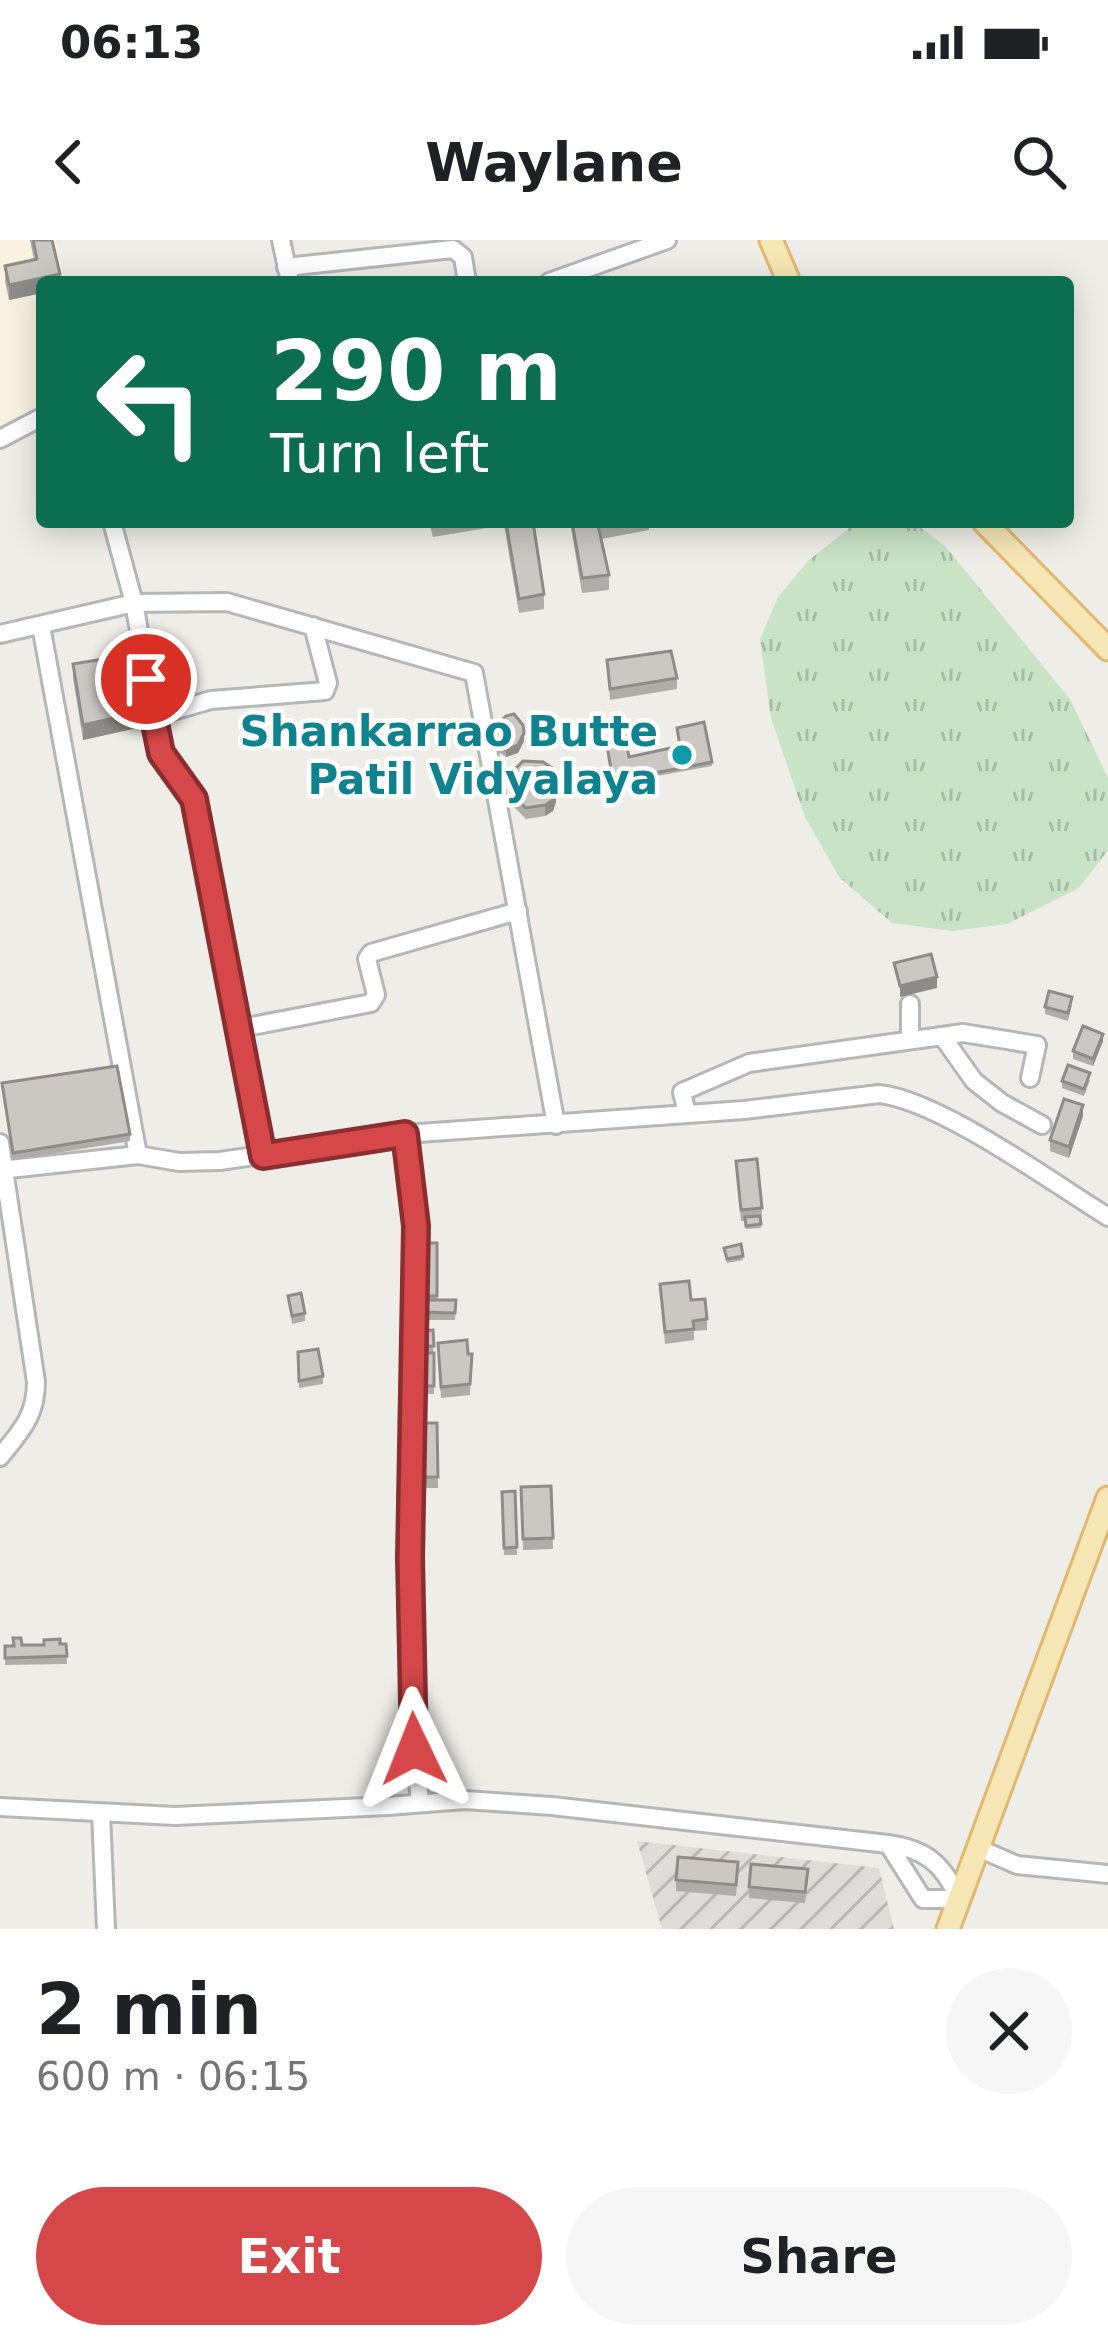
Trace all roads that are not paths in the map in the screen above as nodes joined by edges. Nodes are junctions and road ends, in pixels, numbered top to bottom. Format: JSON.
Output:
{"nodes":[{"id":1,"x":281,"y":240,"type":"edge"},
{"id":2,"x":667,"y":240,"type":"edge"},
{"id":3,"x":771,"y":240,"type":"edge"},
{"id":4,"x":288,"y":274,"type":"edge"},
{"id":5,"x":465,"y":276,"type":"edge"},
{"id":6,"x":566,"y":276,"type":"edge"},
{"id":7,"x":786,"y":276,"type":"edge"},
{"id":8,"x":36,"y":419,"type":"edge"},
{"id":9,"x":0,"y":439,"type":"edge"},
{"id":10,"x":114,"y":528,"type":"edge"},
{"id":11,"x":990,"y":528,"type":"edge"},
{"id":12,"x":134,"y":603,"type":"junction"},
{"id":13,"x":41,"y":626,"type":"junction"},
{"id":14,"x":313,"y":626,"type":"junction"},
{"id":15,"x":0,"y":634,"type":"edge"},
{"id":16,"x":1108,"y":649,"type":"edge"},
{"id":17,"x":152,"y":717,"type":"junction"},
{"id":18,"x":518,"y":911,"type":"junction"},
{"id":19,"x":910,"y":1004,"type":"dead end"},
{"id":20,"x":236,"y":1029,"type":"junction"},
{"id":21,"x":942,"y":1036,"type":"junction"},
{"id":22,"x":910,"y":1040,"type":"junction"},
{"id":23,"x":1030,"y":1078,"type":"dead end"},
{"id":24,"x":687,"y":1114,"type":"junction"},
{"id":25,"x":556,"y":1125,"type":"junction"},
{"id":26,"x":1042,"y":1125,"type":"dead end"},
{"id":27,"x":405,"y":1134,"type":"junction"},
{"id":28,"x":0,"y":1143,"type":"edge"},
{"id":29,"x":138,"y":1155,"type":"junction"},
{"id":30,"x":263,"y":1156,"type":"junction"},
{"id":31,"x":3,"y":1170,"type":"edge"},
{"id":32,"x":1108,"y":1217,"type":"edge"},
{"id":33,"x":0,"y":1457,"type":"edge"},
{"id":34,"x":1108,"y":1498,"type":"edge"},
{"id":35,"x":420,"y":1801,"type":"junction"},
{"id":36,"x":0,"y":1807,"type":"edge"},
{"id":37,"x":101,"y":1814,"type":"junction"},
{"id":38,"x":888,"y":1844,"type":"junction"},
{"id":39,"x":978,"y":1848,"type":"junction"},
{"id":40,"x":1108,"y":1874,"type":"edge"},
{"id":41,"x":959,"y":1899,"type":"junction"},
{"id":42,"x":106,"y":1929,"type":"edge"},
{"id":43,"x":948,"y":1929,"type":"edge"}],
"edges":[{"from":1,"to":4,"type":"street"},
{"from":2,"to":6,"type":"street"},
{"from":3,"to":7,"type":"main road"},
{"from":4,"to":5,"type":"street"},
{"from":8,"to":9,"type":"street"},
{"from":10,"to":12,"type":"street"},
{"from":11,"to":16,"type":"main road"},
{"from":12,"to":13,"type":"street"},
{"from":12,"to":14,"type":"street"},
{"from":12,"to":17,"type":"street"},
{"from":13,"to":15,"type":"street"},
{"from":13,"to":29,"type":"street"},
{"from":14,"to":17,"type":"street"},
{"from":14,"to":18,"type":"street"},
{"from":17,"to":20,"type":"street"},
{"from":18,"to":20,"type":"street"},
{"from":18,"to":25,"type":"street"},
{"from":19,"to":22,"type":"street"},
{"from":20,"to":30,"type":"street"},
{"from":21,"to":22,"type":"street"},
{"from":21,"to":23,"type":"street"},
{"from":21,"to":26,"type":"street"},
{"from":22,"to":24,"type":"street"},
{"from":24,"to":25,"type":"street"},
{"from":24,"to":32,"type":"street"},
{"from":25,"to":27,"type":"street"},
{"from":27,"to":30,"type":"street"},
{"from":27,"to":35,"type":"street"},
{"from":28,"to":31,"type":"street"},
{"from":29,"to":30,"type":"street"},
{"from":29,"to":31,"type":"street"},
{"from":31,"to":33,"type":"street"},
{"from":34,"to":39,"type":"main road"},
{"from":35,"to":37,"type":"street"},
{"from":35,"to":38,"type":"street"},
{"from":36,"to":37,"type":"street"},
{"from":37,"to":42,"type":"street"},
{"from":38,"to":41,"type":"street"},
{"from":38,"to":41,"type":"street"},
{"from":39,"to":40,"type":"street"},
{"from":39,"to":41,"type":"main road"},
{"from":41,"to":43,"type":"main road"}]}
